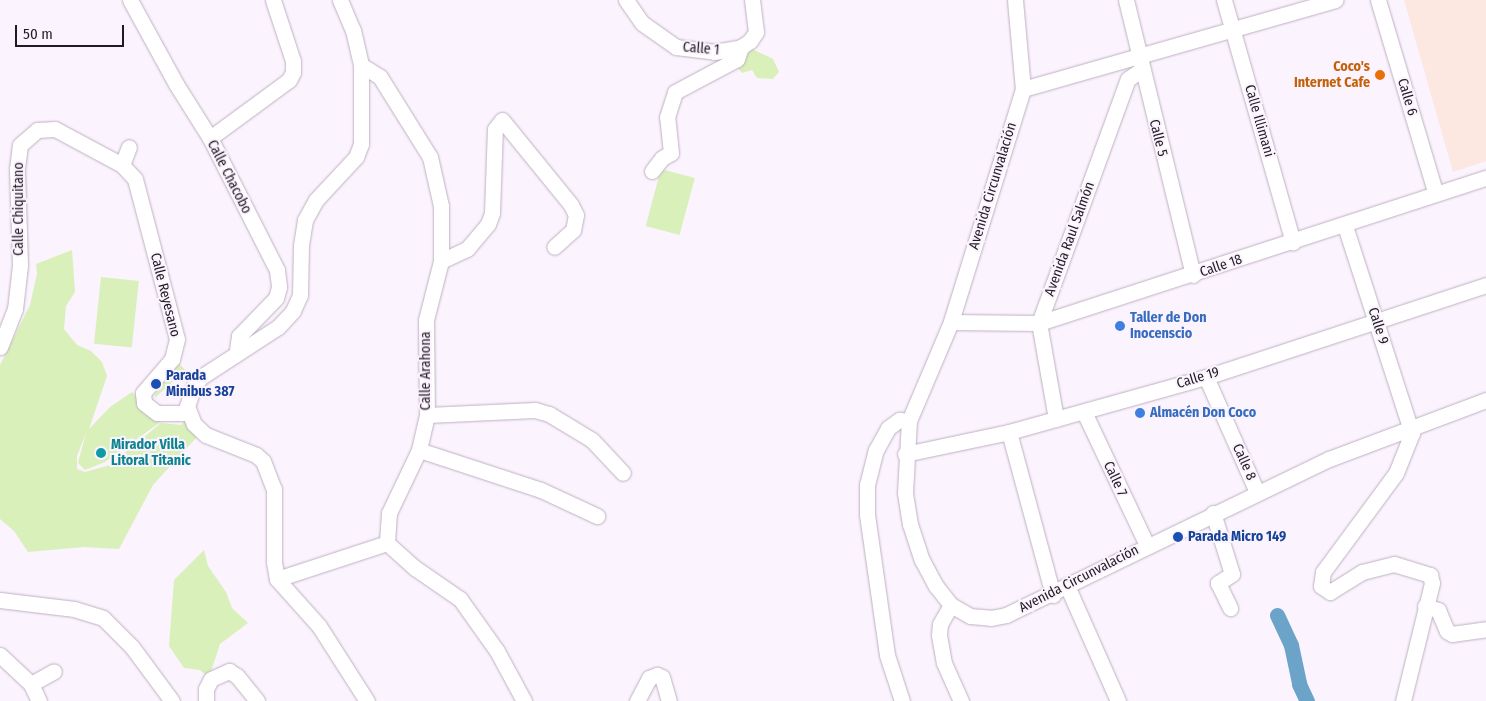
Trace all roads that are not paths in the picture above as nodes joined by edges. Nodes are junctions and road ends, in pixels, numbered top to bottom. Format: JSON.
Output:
{"nodes":[{"id":1,"x":130,"y":0,"type":"edge"},
{"id":2,"x":273,"y":0,"type":"edge"},
{"id":3,"x":340,"y":0,"type":"edge"},
{"id":4,"x":626,"y":0,"type":"edge"},
{"id":5,"x":752,"y":0,"type":"edge"},
{"id":6,"x":1015,"y":0,"type":"edge"},
{"id":7,"x":1126,"y":0,"type":"edge"},
{"id":8,"x":1224,"y":0,"type":"edge"},
{"id":9,"x":1336,"y":0,"type":"edge"},
{"id":10,"x":1378,"y":0,"type":"edge"},
{"id":11,"x":1232,"y":30,"type":"junction"},
{"id":12,"x":741,"y":47,"type":"junction"},
{"id":13,"x":1139,"y":63,"type":"junction"},
{"id":14,"x":361,"y":65,"type":"junction"},
{"id":15,"x":1023,"y":89,"type":"junction"},
{"id":16,"x":210,"y":138,"type":"junction"},
{"id":17,"x":129,"y":148,"type":"dead end"},
{"id":18,"x":122,"y":165,"type":"junction"},
{"id":19,"x":652,"y":171,"type":"dead end"},
{"id":20,"x":1486,"y":178,"type":"edge"},
{"id":21,"x":1436,"y":194,"type":"junction"},
{"id":22,"x":1345,"y":226,"type":"junction"},
{"id":23,"x":1293,"y":242,"type":"junction"},
{"id":24,"x":554,"y":248,"type":"dead end"},
{"id":25,"x":441,"y":261,"type":"junction"},
{"id":26,"x":1193,"y":275,"type":"junction"},
{"id":27,"x":1486,"y":285,"type":"edge"},
{"id":28,"x":1376,"y":320,"type":"junction"},
{"id":29,"x":951,"y":322,"type":"junction"},
{"id":30,"x":1039,"y":323,"type":"junction"},
{"id":31,"x":0,"y":347,"type":"edge"},
{"id":32,"x":237,"y":351,"type":"junction"},
{"id":33,"x":1206,"y":377,"type":"junction"},
{"id":34,"x":1486,"y":400,"type":"edge"},
{"id":35,"x":1084,"y":412,"type":"junction"},
{"id":36,"x":188,"y":413,"type":"junction"},
{"id":37,"x":427,"y":415,"type":"junction"},
{"id":38,"x":1056,"y":419,"type":"junction"},
{"id":39,"x":909,"y":421,"type":"junction"},
{"id":40,"x":1411,"y":427,"type":"junction"},
{"id":41,"x":1009,"y":432,"type":"junction"},
{"id":42,"x":419,"y":450,"type":"junction"},
{"id":43,"x":905,"y":454,"type":"junction"},
{"id":44,"x":623,"y":473,"type":"dead end"},
{"id":45,"x":1257,"y":492,"type":"junction"},
{"id":46,"x":1213,"y":513,"type":"junction"},
{"id":47,"x":598,"y":516,"type":"dead end"},
{"id":48,"x":387,"y":543,"type":"junction"},
{"id":49,"x":1146,"y":545,"type":"junction"},
{"id":50,"x":277,"y":579,"type":"junction"},
{"id":51,"x":1068,"y":588,"type":"junction"},
{"id":52,"x":1053,"y":595,"type":"junction"},
{"id":53,"x":0,"y":600,"type":"edge"},
{"id":54,"x":951,"y":605,"type":"junction"},
{"id":55,"x":1425,"y":606,"type":"junction"},
{"id":56,"x":1230,"y":608,"type":"dead end"},
{"id":57,"x":1486,"y":629,"type":"edge"},
{"id":58,"x":0,"y":655,"type":"edge"},
{"id":59,"x":54,"y":671,"type":"dead end"},
{"id":60,"x":31,"y":684,"type":"junction"},
{"id":61,"x":39,"y":701,"type":"edge"},
{"id":62,"x":172,"y":701,"type":"edge"},
{"id":63,"x":206,"y":701,"type":"edge"},
{"id":64,"x":257,"y":701,"type":"edge"},
{"id":65,"x":367,"y":701,"type":"edge"},
{"id":66,"x":524,"y":701,"type":"edge"},
{"id":67,"x":637,"y":701,"type":"edge"},
{"id":68,"x":670,"y":701,"type":"edge"},
{"id":69,"x":902,"y":701,"type":"edge"},
{"id":70,"x":961,"y":701,"type":"edge"},
{"id":71,"x":1118,"y":701,"type":"edge"},
{"id":72,"x":1403,"y":701,"type":"edge"}],
"edges":[{"from":1,"to":16,"type":"street","name":"Calle Chacobo"},
{"from":2,"to":16,"type":"street"},
{"from":3,"to":14,"type":"street"},
{"from":4,"to":12,"type":"street","name":"Calle 1"},
{"from":5,"to":12,"type":"street"},
{"from":6,"to":15,"type":"street","name":"Avenida Circunvalación"},
{"from":7,"to":13,"type":"street","name":"Calle 5"},
{"from":8,"to":11,"type":"street","name":"Calle Illimani"},
{"from":9,"to":11,"type":"street"},
{"from":10,"to":21,"type":"street","name":"Calle 6"},
{"from":11,"to":13,"type":"street"},
{"from":11,"to":23,"type":"street","name":"Calle Illimani"},
{"from":12,"to":19,"type":"street"},
{"from":13,"to":15,"type":"street"},
{"from":13,"to":26,"type":"street","name":"Calle 5"},
{"from":13,"to":30,"type":"street","name":"Avenida Raul Salmón"},
{"from":14,"to":25,"type":"street","name":"Calle Arahona"},
{"from":14,"to":32,"type":"street"},
{"from":15,"to":29,"type":"street","name":"Avenida Circunvalación"},
{"from":16,"to":32,"type":"street","name":"Calle Chacobo"},
{"from":17,"to":18,"type":"street"},
{"from":18,"to":31,"type":"street","name":"Calle Chiquitano"},
{"from":18,"to":36,"type":"street","name":"Calle Reyesano"},
{"from":20,"to":21,"type":"street","name":"Calle 18"},
{"from":21,"to":22,"type":"street","name":"Calle 18"},
{"from":22,"to":23,"type":"street","name":"Calle 18"},
{"from":22,"to":28,"type":"street","name":"Calle 9"},
{"from":23,"to":26,"type":"street","name":"Calle 18"},
{"from":24,"to":25,"type":"street"},
{"from":25,"to":37,"type":"street","name":"Calle Arahona"},
{"from":26,"to":30,"type":"street","name":"Calle 18"},
{"from":27,"to":28,"type":"street","name":"Calle 19"},
{"from":28,"to":33,"type":"street","name":"Calle 19"},
{"from":28,"to":40,"type":"street","name":"Calle 9"},
{"from":29,"to":30,"type":"street","name":"Calle 18"},
{"from":29,"to":39,"type":"street","name":"Avenida Circunvalación"},
{"from":30,"to":38,"type":"street"},
{"from":32,"to":36,"type":"street"},
{"from":33,"to":35,"type":"street","name":"Calle 19"},
{"from":33,"to":45,"type":"street","name":"Calle 8"},
{"from":34,"to":40,"type":"street","name":"Avenida Circunvalación"},
{"from":35,"to":38,"type":"street","name":"Calle 19"},
{"from":35,"to":49,"type":"street","name":"Calle 7"},
{"from":36,"to":50,"type":"street"},
{"from":37,"to":42,"type":"street","name":"Calle Arahona"},
{"from":37,"to":44,"type":"street"},
{"from":38,"to":41,"type":"street","name":"Calle 19"},
{"from":39,"to":43,"type":"street","name":"Avenida Circunvalación"},
{"from":39,"to":69,"type":"street"},
{"from":40,"to":45,"type":"street","name":"Avenida Circunvalación"},
{"from":40,"to":55,"type":"street"},
{"from":41,"to":43,"type":"street","name":"Calle 19"},
{"from":41,"to":52,"type":"street"},
{"from":42,"to":47,"type":"street"},
{"from":42,"to":48,"type":"street","name":"Calle Arahona"},
{"from":43,"to":54,"type":"street","name":"Avenida Circunvalación"},
{"from":45,"to":46,"type":"street","name":"Avenida Circunvalación"},
{"from":46,"to":49,"type":"street","name":"Avenida Circunvalación"},
{"from":46,"to":56,"type":"street"},
{"from":48,"to":50,"type":"street"},
{"from":48,"to":66,"type":"street"},
{"from":49,"to":51,"type":"street","name":"Avenida Circunvalación"},
{"from":50,"to":65,"type":"street"},
{"from":51,"to":52,"type":"street","name":"Avenida Circunvalación"},
{"from":51,"to":71,"type":"street"},
{"from":52,"to":54,"type":"street","name":"Avenida Circunvalación"},
{"from":53,"to":62,"type":"street"},
{"from":54,"to":70,"type":"street"},
{"from":55,"to":57,"type":"street"},
{"from":55,"to":72,"type":"street"},
{"from":58,"to":60,"type":"street"},
{"from":59,"to":60,"type":"street"},
{"from":60,"to":61,"type":"street"},
{"from":63,"to":64,"type":"street"},
{"from":67,"to":68,"type":"street"}]}
